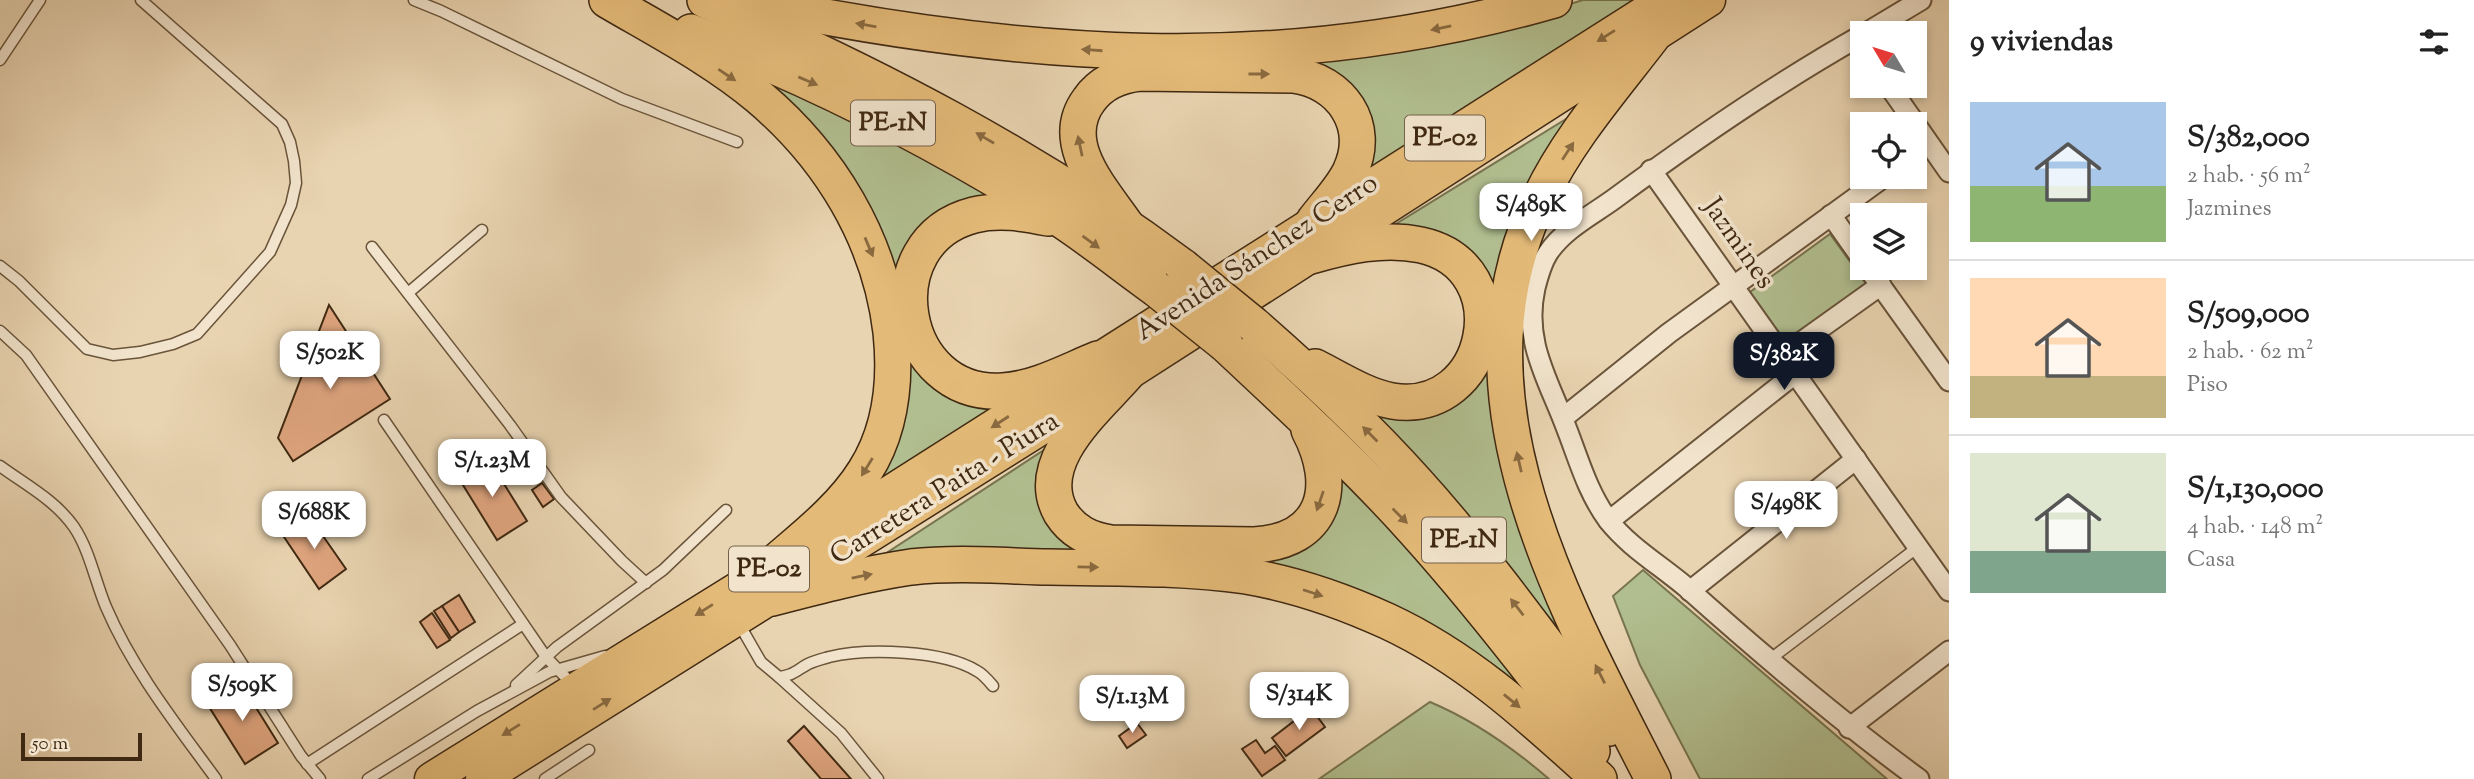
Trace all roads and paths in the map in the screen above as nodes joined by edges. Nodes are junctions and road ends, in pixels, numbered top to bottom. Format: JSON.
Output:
{"nodes":[{"id":1,"x":40,"y":0,"type":"edge"},
{"id":2,"x":141,"y":0,"type":"edge"},
{"id":3,"x":414,"y":0,"type":"edge"},
{"id":4,"x":608,"y":0,"type":"edge"},
{"id":5,"x":705,"y":0,"type":"edge"},
{"id":6,"x":739,"y":0,"type":"edge"},
{"id":7,"x":1555,"y":0,"type":"edge"},
{"id":8,"x":1664,"y":0,"type":"edge"},
{"id":9,"x":1709,"y":0,"type":"edge"},
{"id":10,"x":1921,"y":0,"type":"edge"},
{"id":11,"x":1897,"y":7,"type":"edge"},
{"id":12,"x":1881,"y":21,"type":"edge"},
{"id":13,"x":1652,"y":37,"type":"junction"},
{"id":14,"x":1850,"y":45,"type":"edge"},
{"id":15,"x":0,"y":60,"type":"edge"},
{"id":16,"x":737,"y":142,"type":"dead end"},
{"id":17,"x":1927,"y":153,"type":"edge"},
{"id":18,"x":1651,"y":170,"type":"junction"},
{"id":19,"x":1949,"y":172,"type":"edge"},
{"id":20,"x":1867,"y":189,"type":"edge"},
{"id":21,"x":1831,"y":215,"type":"junction"},
{"id":22,"x":1062,"y":220,"type":"junction"},
{"id":23,"x":1314,"y":221,"type":"junction"},
{"id":24,"x":1126,"y":225,"type":"junction"},
{"id":25,"x":482,"y":230,"type":"dead end"},
{"id":26,"x":1850,"y":242,"type":"edge"},
{"id":27,"x":372,"y":247,"type":"dead end"},
{"id":28,"x":1311,"y":256,"type":"junction"},
{"id":29,"x":0,"y":266,"type":"edge"},
{"id":30,"x":1877,"y":280,"type":"edge"},
{"id":31,"x":1881,"y":285,"type":"junction"},
{"id":32,"x":1734,"y":287,"type":"junction"},
{"id":33,"x":408,"y":293,"type":"junction"},
{"id":34,"x":0,"y":331,"type":"edge"},
{"id":35,"x":1286,"y":353,"type":"junction"},
{"id":36,"x":1157,"y":354,"type":"joint"},
{"id":37,"x":1783,"y":355,"type":"junction"},
{"id":38,"x":1112,"y":367,"type":"junction"},
{"id":39,"x":1796,"y":373,"type":"junction"},
{"id":40,"x":1949,"y":382,"type":"edge"},
{"id":41,"x":1300,"y":415,"type":"junction"},
{"id":42,"x":1563,"y":418,"type":"junction"},
{"id":43,"x":384,"y":420,"type":"dead end"},
{"id":44,"x":1856,"y":459,"type":"junction"},
{"id":45,"x":0,"y":466,"type":"edge"},
{"id":46,"x":726,"y":510,"type":"dead end"},
{"id":47,"x":1609,"y":521,"type":"junction"},
{"id":48,"x":1918,"y":547,"type":"junction"},
{"id":49,"x":1949,"y":556,"type":"edge"},
{"id":50,"x":1933,"y":568,"type":"junction"},
{"id":51,"x":646,"y":583,"type":"junction"},
{"id":52,"x":768,"y":585,"type":"junction"},
{"id":53,"x":1690,"y":591,"type":"junction"},
{"id":54,"x":1949,"y":591,"type":"edge"},
{"id":55,"x":737,"y":620,"type":"junction"},
{"id":56,"x":523,"y":624,"type":"junction"},
{"id":57,"x":1949,"y":650,"type":"edge"},
{"id":58,"x":546,"y":657,"type":"junction"},
{"id":59,"x":1769,"y":660,"type":"junction"},
{"id":60,"x":779,"y":677,"type":"junction"},
{"id":61,"x":567,"y":679,"type":"junction"},
{"id":62,"x":993,"y":686,"type":"dead end"},
{"id":63,"x":503,"y":697,"type":"junction"},
{"id":64,"x":1849,"y":727,"type":"junction"},
{"id":65,"x":589,"y":750,"type":"dead end"},
{"id":66,"x":307,"y":764,"type":"junction"},
{"id":67,"x":216,"y":779,"type":"edge"},
{"id":68,"x":320,"y":779,"type":"edge"},
{"id":69,"x":368,"y":779,"type":"edge"},
{"id":70,"x":431,"y":779,"type":"edge"},
{"id":71,"x":482,"y":779,"type":"edge"},
{"id":72,"x":545,"y":779,"type":"edge"},
{"id":73,"x":878,"y":779,"type":"edge"},
{"id":74,"x":1599,"y":779,"type":"edge"},
{"id":75,"x":1613,"y":779,"type":"edge"},
{"id":76,"x":1646,"y":779,"type":"edge"},
{"id":77,"x":1653,"y":779,"type":"edge"},
{"id":78,"x":1919,"y":779,"type":"edge"}],
"edges":[{"from":1,"to":15,"type":"lane"},
{"from":2,"to":29,"type":"lane"},
{"from":3,"to":16,"type":"lane"},
{"from":4,"to":22,"type":"highway","number":"PE-1N","one_way":true},
{"from":4,"to":52,"type":"highway","one_way":true},
{"from":24,"to":5,"type":"highway","number":"PE-1N","one_way":true},
{"from":7,"to":6,"type":"highway","one_way":true},
{"from":8,"to":23,"type":"highway","name":"Avenida Sánchez Cerro","number":"PE-02","one_way":true},
{"from":9,"to":13,"type":"highway","name":"Avenida Sánchez Cerro"},
{"from":10,"to":11,"type":"street"},
{"from":11,"to":12,"type":"street"},
{"from":13,"to":28,"type":"highway","name":"Avenida Sánchez Cerro","number":"PE-02"},
{"from":77,"to":13,"type":"highway","one_way":true},
{"from":14,"to":18,"type":"street"},
{"from":17,"to":19,"type":"street"},
{"from":18,"to":32,"type":"street","name":"Jazmines"},
{"from":18,"to":42,"type":"street"},
{"from":20,"to":21,"type":"street"},
{"from":21,"to":26,"type":"street"},
{"from":21,"to":32,"type":"street"},
{"from":22,"to":38,"type":"highway"},
{"from":22,"to":41,"type":"highway","number":"PE-1N","one_way":true,"bridge":true},
{"from":24,"to":23,"type":"highway","one_way":true},
{"from":23,"to":38,"type":"highway","name":"Avenida Sánchez Cerro","number":"PE-02"},
{"from":24,"to":35,"type":"highway","number":"PE-1N","bridge":true},
{"from":25,"to":33,"type":"lane"},
{"from":27,"to":33,"type":"lane"},
{"from":28,"to":35,"type":"highway"},
{"from":28,"to":36,"type":"highway","name":"Avenida Sánchez Cerro","number":"PE-02"},
{"from":30,"to":31,"type":"street"},
{"from":31,"to":37,"type":"street"},
{"from":31,"to":40,"type":"street"},
{"from":32,"to":37,"type":"street","name":"Jazmines"},
{"from":32,"to":42,"type":"street"},
{"from":33,"to":51,"type":"lane"},
{"from":34,"to":66,"type":"lane"},
{"from":76,"to":35,"type":"highway","number":"PE-1N","one_way":true},
{"from":36,"to":38,"type":"highway","name":"Carretera Paita - Piura","number":"PE-02"},
{"from":37,"to":39,"type":"street","name":"Jazmines"},
{"from":41,"to":38,"type":"highway","one_way":true},
{"from":38,"to":52,"type":"highway","name":"Carretera Paita - Piura","number":"PE-02"},
{"from":39,"to":44,"type":"street","name":"Jazmines"},
{"from":39,"to":47,"type":"street"},
{"from":41,"to":75,"type":"highway","number":"PE-1N","one_way":true},
{"from":42,"to":47,"type":"street"},
{"from":43,"to":56,"type":"lane"},
{"from":44,"to":48,"type":"street","name":"Jazmines"},
{"from":44,"to":53,"type":"street"},
{"from":45,"to":67,"type":"lane"},
{"from":46,"to":51,"type":"lane"},
{"from":47,"to":53,"type":"street"},
{"from":48,"to":50,"type":"street","name":"Jazmines"},
{"from":48,"to":59,"type":"lane"},
{"from":49,"to":50,"type":"street"},
{"from":50,"to":54,"type":"street","name":"Jazmines"},
{"from":51,"to":58,"type":"lane"},
{"from":52,"to":55,"type":"highway","name":"Carretera Paita - Piura","number":"PE-02"},
{"from":52,"to":61,"type":"highway","name":"Carretera Paita - Piura","number":"PE-02","one_way":true},
{"from":52,"to":74,"type":"highway","one_way":true},
{"from":53,"to":59,"type":"street"},
{"from":55,"to":60,"type":"lane"},
{"from":71,"to":55,"type":"highway","name":"Carretera Paita - Piura","number":"PE-02","one_way":true},
{"from":56,"to":58,"type":"lane"},
{"from":56,"to":66,"type":"lane"},
{"from":57,"to":64,"type":"street"},
{"from":58,"to":61,"type":"lane"},
{"from":58,"to":63,"type":"lane"},
{"from":59,"to":64,"type":"street"},
{"from":60,"to":62,"type":"lane"},
{"from":60,"to":73,"type":"lane"},
{"from":61,"to":63,"type":"lane"},
{"from":61,"to":70,"type":"highway","name":"Carretera Paita - Piura","number":"PE-02","one_way":true},
{"from":63,"to":69,"type":"lane"},
{"from":64,"to":78,"type":"street"},
{"from":65,"to":72,"type":"lane"},
{"from":66,"to":68,"type":"lane"}]}
